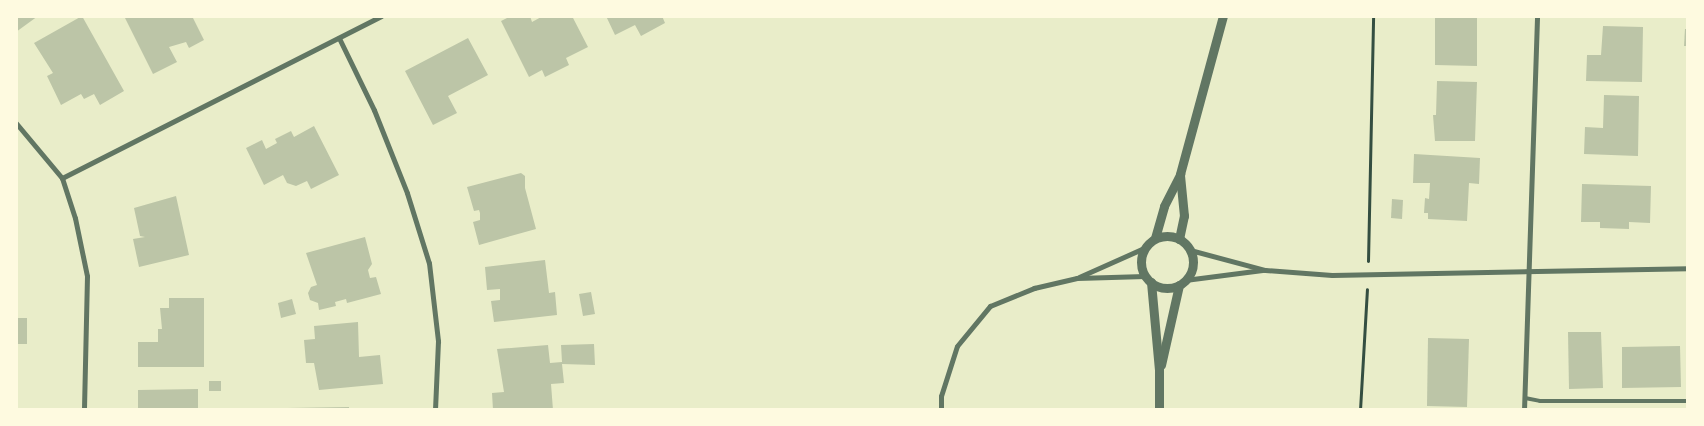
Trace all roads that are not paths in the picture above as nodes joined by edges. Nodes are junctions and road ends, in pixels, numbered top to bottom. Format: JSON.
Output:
{"nodes":[{"id":1,"x":381,"y":16,"type":"edge"},
{"id":2,"x":1223,"y":16,"type":"edge"},
{"id":3,"x":1537,"y":16,"type":"edge"},
{"id":4,"x":339,"y":38,"type":"junction"},
{"id":5,"x":16,"y":123,"type":"edge"},
{"id":6,"x":1180,"y":174,"type":"junction"},
{"id":7,"x":62,"y":178,"type":"junction"},
{"id":8,"x":1155,"y":238,"type":"junction"},
{"id":9,"x":1179,"y":239,"type":"junction"},
{"id":10,"x":1144,"y":248,"type":"junction"},
{"id":11,"x":1190,"y":250,"type":"junction"},
{"id":12,"x":1688,"y":268,"type":"edge"},
{"id":13,"x":1530,"y":269,"type":"junction"},
{"id":14,"x":1265,"y":270,"type":"junction"},
{"id":15,"x":1077,"y":278,"type":"junction"},
{"id":16,"x":1148,"y":279,"type":"junction"},
{"id":17,"x":1182,"y":282,"type":"junction"},
{"id":18,"x":1159,"y":370,"type":"junction"},
{"id":19,"x":1525,"y":398,"type":"junction"},
{"id":20,"x":1688,"y":401,"type":"edge"},
{"id":21,"x":84,"y":410,"type":"edge"},
{"id":22,"x":435,"y":410,"type":"edge"},
{"id":23,"x":941,"y":410,"type":"edge"},
{"id":24,"x":1159,"y":410,"type":"edge"},
{"id":25,"x":1524,"y":410,"type":"edge"}],
"edges":[{"from":1,"to":4,"type":"street"},
{"from":2,"to":6,"type":"street"},
{"from":3,"to":13,"type":"street"},
{"from":4,"to":7,"type":"street"},
{"from":4,"to":22,"type":"street"},
{"from":5,"to":7,"type":"street"},
{"from":6,"to":8,"type":"street"},
{"from":6,"to":9,"type":"street"},
{"from":7,"to":21,"type":"street"},
{"from":8,"to":9,"type":"street"},
{"from":8,"to":10,"type":"street"},
{"from":9,"to":11,"type":"street"},
{"from":10,"to":15,"type":"street"},
{"from":10,"to":16,"type":"street"},
{"from":11,"to":14,"type":"street"},
{"from":11,"to":17,"type":"street"},
{"from":12,"to":13,"type":"street"},
{"from":13,"to":14,"type":"street"},
{"from":13,"to":19,"type":"street"},
{"from":14,"to":17,"type":"street"},
{"from":15,"to":16,"type":"street"},
{"from":15,"to":23,"type":"street"},
{"from":16,"to":17,"type":"street"},
{"from":16,"to":18,"type":"street"},
{"from":17,"to":18,"type":"street"},
{"from":18,"to":24,"type":"street"},
{"from":19,"to":20,"type":"lane"},
{"from":19,"to":25,"type":"street"}]}
